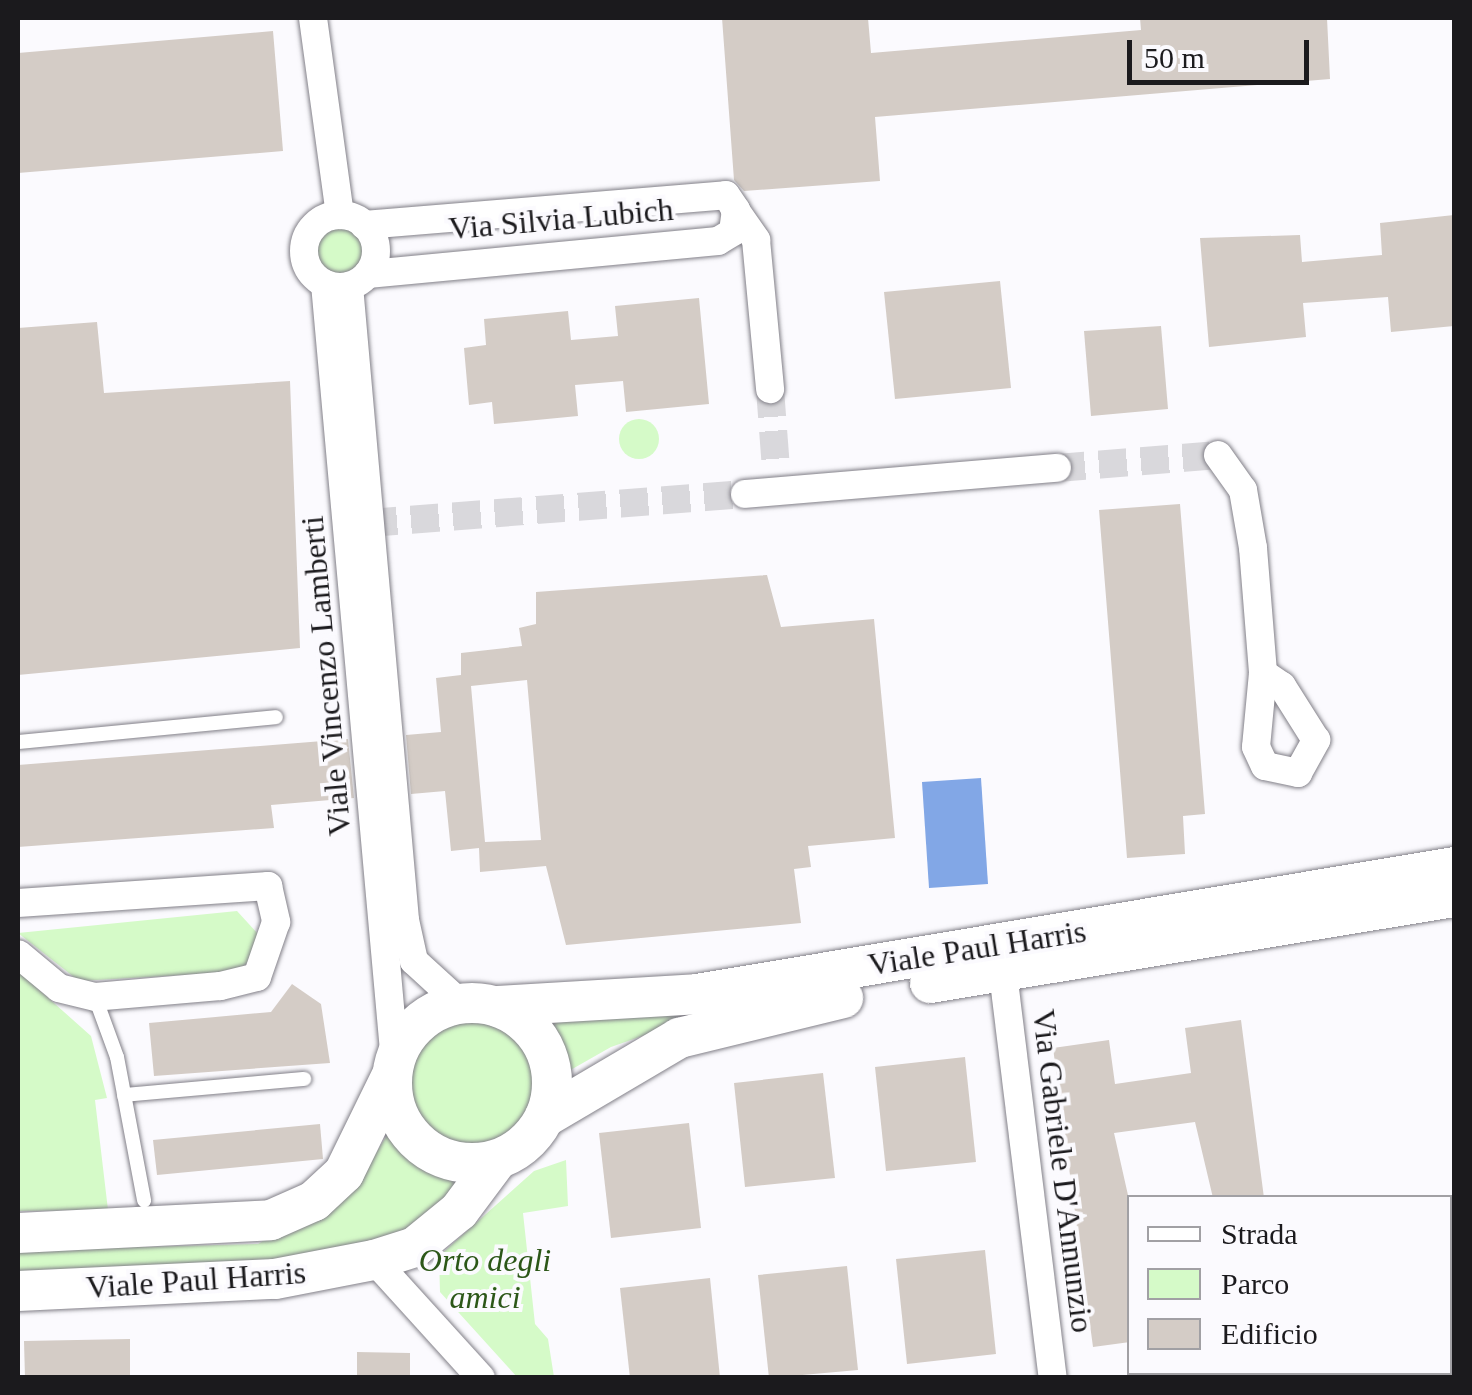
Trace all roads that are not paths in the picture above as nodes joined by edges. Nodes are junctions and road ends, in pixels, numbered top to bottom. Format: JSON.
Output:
{"nodes":[{"id":1,"x":313,"y":18,"type":"edge"},
{"id":2,"x":734,"y":208,"type":"junction"},
{"id":3,"x":340,"y":221,"type":"junction"},
{"id":4,"x":347,"y":281,"type":"junction"},
{"id":5,"x":770,"y":388,"type":"tunnel mouth"},
{"id":6,"x":1218,"y":454,"type":"dead end"},
{"id":7,"x":1057,"y":468,"type":"tunnel mouth"},
{"id":8,"x":745,"y":494,"type":"tunnel mouth"},
{"id":9,"x":1263,"y":673,"type":"dead end"},
{"id":10,"x":276,"y":717,"type":"dead end"},
{"id":11,"x":18,"y":742,"type":"edge"},
{"id":12,"x":1454,"y":867,"type":"edge"},
{"id":13,"x":1454,"y":897,"type":"edge"},
{"id":14,"x":18,"y":903,"type":"edge"},
{"id":15,"x":18,"y":954,"type":"edge"},
{"id":16,"x":1003,"y":973,"type":"junction"},
{"id":17,"x":94,"y":997,"type":"junction"},
{"id":18,"x":479,"y":1005,"type":"junction"},
{"id":19,"x":393,"y":1067,"type":"junction"},
{"id":20,"x":304,"y":1079,"type":"dead end"},
{"id":21,"x":124,"y":1096,"type":"junction"},
{"id":22,"x":545,"y":1117,"type":"junction"},
{"id":23,"x":497,"y":1160,"type":"junction"},
{"id":24,"x":144,"y":1200,"type":"dead end"},
{"id":25,"x":18,"y":1233,"type":"edge"},
{"id":26,"x":374,"y":1260,"type":"junction"},
{"id":27,"x":18,"y":1291,"type":"edge"},
{"id":28,"x":481,"y":1378,"type":"edge"},
{"id":29,"x":1053,"y":1378,"type":"edge"}],
"edges":[{"from":1,"to":3,"type":"street"},
{"from":2,"to":3,"type":"street","name":"Via Silvia Lubich"},
{"from":2,"to":4,"type":"street","name":"Via Silvia Lubich"},
{"from":2,"to":5,"type":"street"},
{"from":3,"to":4,"type":"street"},
{"from":3,"to":4,"type":"street"},
{"from":4,"to":18,"type":"street","name":"Viale Vincenzo Lamberti"},
{"from":4,"to":19,"type":"street","name":"Viale Vincenzo Lamberti"},
{"from":6,"to":9,"type":"street"},
{"from":7,"to":8,"type":"street"},
{"from":10,"to":11,"type":"lane","name":"Viale Vincenzo Lamberti"},
{"from":12,"to":18,"type":"street","name":"Viale Paul Harris"},
{"from":13,"to":16,"type":"street","name":"Viale Paul Harris"},
{"from":14,"to":17,"type":"street"},
{"from":15,"to":17,"type":"street"},
{"from":16,"to":22,"type":"street","name":"Viale Paul Harris"},
{"from":16,"to":29,"type":"street","name":"Via Gabriele D'Annunzio"},
{"from":17,"to":21,"type":"lane"},
{"from":18,"to":19,"type":"street","name":"Viale Paul Harris"},
{"from":18,"to":22,"type":"street"},
{"from":19,"to":23,"type":"street"},
{"from":19,"to":25,"type":"street","name":"Viale Paul Harris"},
{"from":20,"to":21,"type":"lane"},
{"from":21,"to":24,"type":"lane"},
{"from":22,"to":23,"type":"street","name":"Viale Paul Harris"},
{"from":23,"to":26,"type":"street","name":"Viale Paul Harris"},
{"from":26,"to":27,"type":"street","name":"Viale Paul Harris"},
{"from":26,"to":28,"type":"street"}]}
